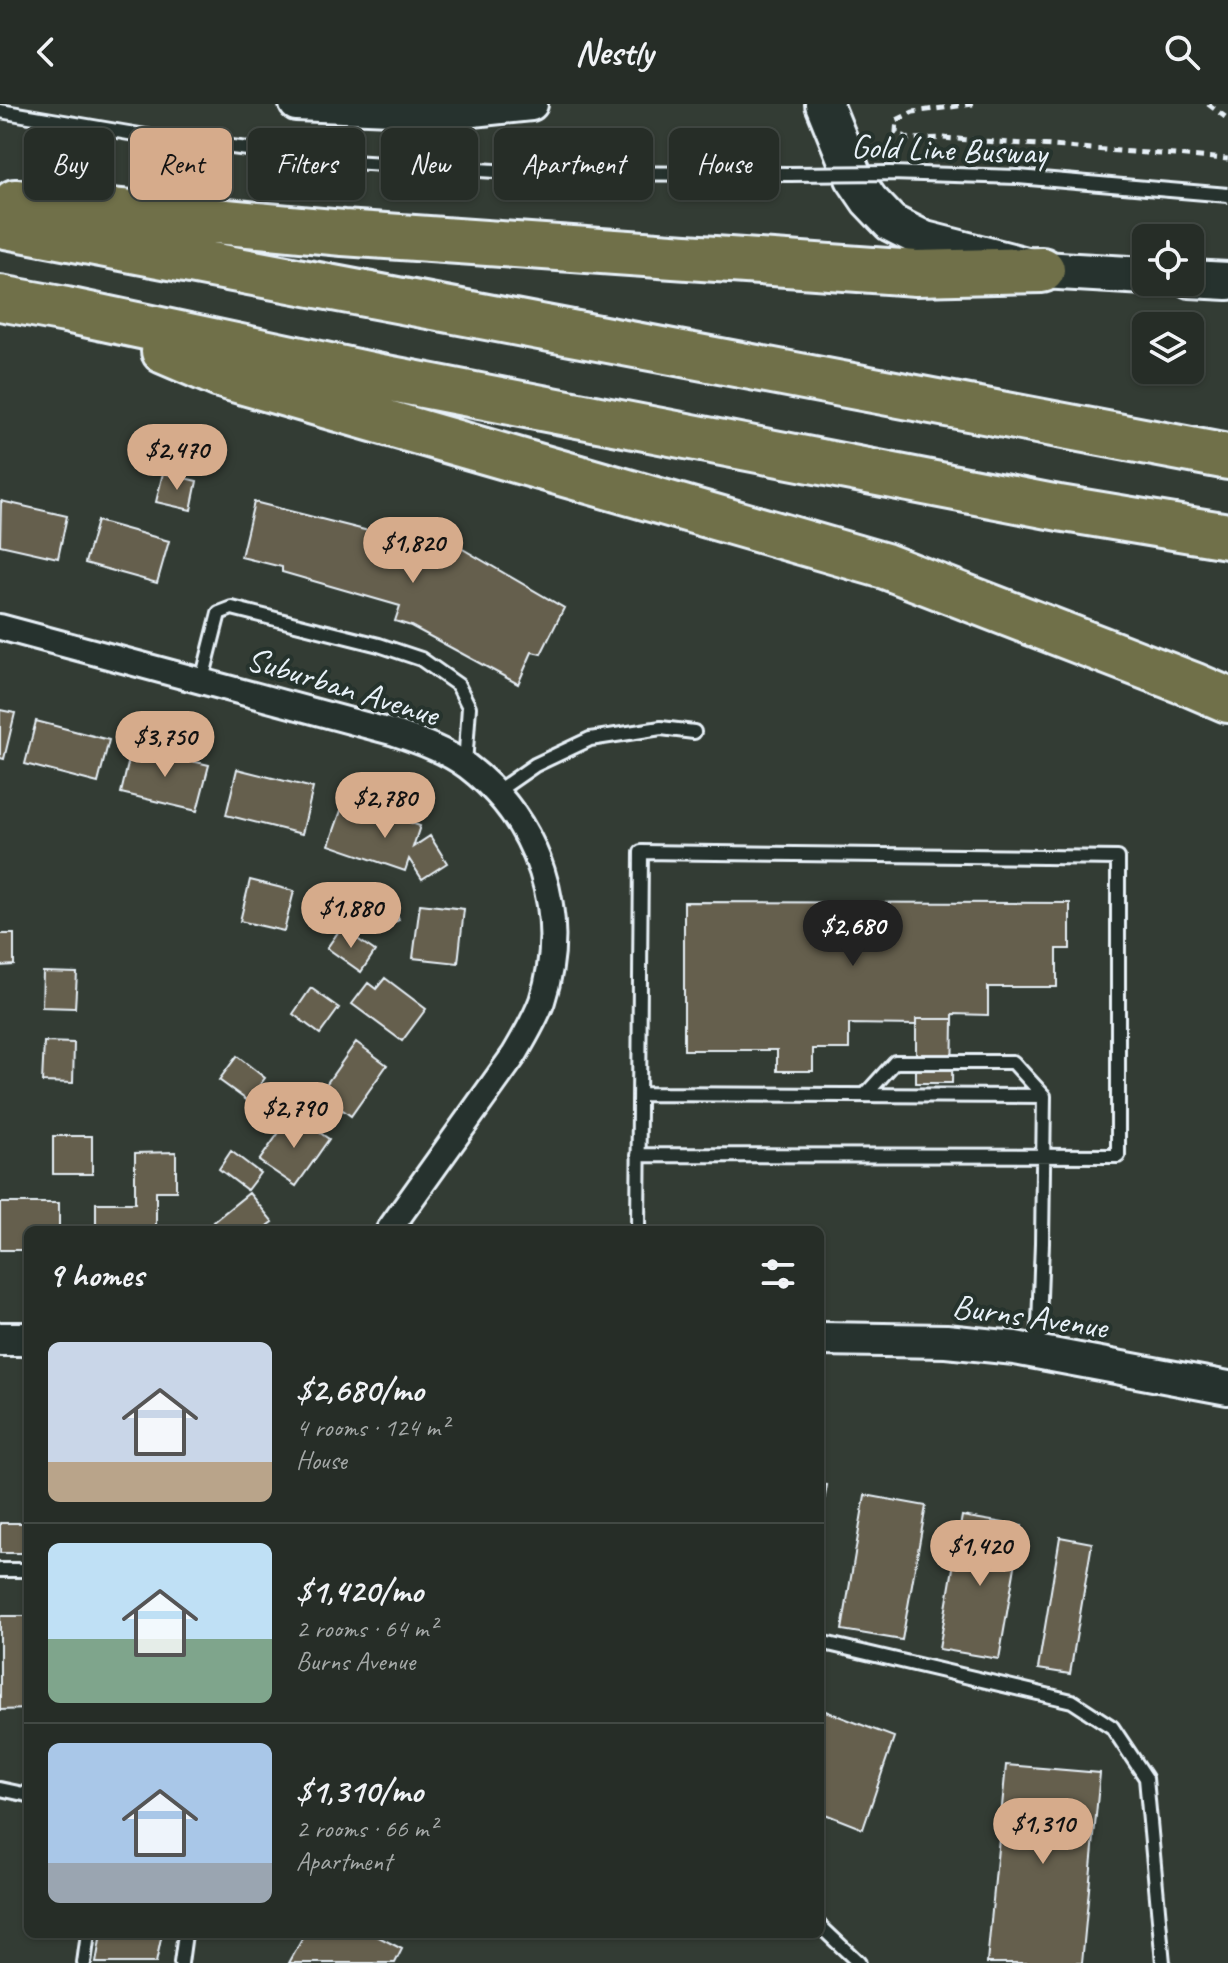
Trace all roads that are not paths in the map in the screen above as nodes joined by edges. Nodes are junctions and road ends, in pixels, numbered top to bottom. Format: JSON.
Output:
{"nodes":[{"id":1,"x":296,"y":104,"type":"edge"},
{"id":2,"x":531,"y":104,"type":"edge"},
{"id":3,"x":824,"y":104,"type":"edge"},
{"id":4,"x":0,"y":111,"type":"edge"},
{"id":5,"x":1228,"y":195,"type":"edge"},
{"id":6,"x":0,"y":200,"type":"edge"},
{"id":7,"x":0,"y":225,"type":"edge"},
{"id":8,"x":1042,"y":270,"type":"junction"},
{"id":9,"x":1132,"y":275,"type":"edge"},
{"id":10,"x":1204,"y":280,"type":"edge"},
{"id":11,"x":1228,"y":281,"type":"edge"},
{"id":12,"x":0,"y":298,"type":"edge"},
{"id":13,"x":66,"y":310,"type":"junction"},
{"id":14,"x":1227,"y":457,"type":"edge"},
{"id":15,"x":1225,"y":536,"type":"edge"},
{"id":16,"x":0,"y":627,"type":"edge"},
{"id":17,"x":202,"y":680,"type":"junction"},
{"id":18,"x":1228,"y":700,"type":"edge"},
{"id":19,"x":694,"y":732,"type":"dead end"},
{"id":20,"x":465,"y":765,"type":"junction"},
{"id":21,"x":496,"y":792,"type":"junction"},
{"id":22,"x":639,"y":1094,"type":"junction"},
{"id":23,"x":865,"y":1095,"type":"junction"},
{"id":24,"x":1044,"y":1096,"type":"junction"},
{"id":25,"x":638,"y":1155,"type":"junction"},
{"id":26,"x":1044,"y":1158,"type":"junction"},
{"id":27,"x":392,"y":1226,"type":"edge"},
{"id":28,"x":638,"y":1226,"type":"edge"},
{"id":29,"x":0,"y":1339,"type":"edge"},
{"id":30,"x":24,"y":1339,"type":"edge"},
{"id":31,"x":824,"y":1339,"type":"edge"},
{"id":32,"x":1038,"y":1352,"type":"junction"},
{"id":33,"x":1228,"y":1388,"type":"edge"},
{"id":34,"x":0,"y":1570,"type":"edge"},
{"id":35,"x":24,"y":1570,"type":"edge"},
{"id":36,"x":824,"y":1643,"type":"edge"},
{"id":37,"x":0,"y":1789,"type":"edge"},
{"id":38,"x":24,"y":1794,"type":"edge"},
{"id":39,"x":824,"y":1930,"type":"edge"},
{"id":40,"x":87,"y":1938,"type":"edge"},
{"id":41,"x":184,"y":1938,"type":"edge"},
{"id":42,"x":84,"y":1963,"type":"edge"},
{"id":43,"x":181,"y":1963,"type":"edge"},
{"id":44,"x":859,"y":1963,"type":"edge"},
{"id":45,"x":1163,"y":1963,"type":"edge"}],
"edges":[{"from":1,"to":2,"type":"street"},
{"from":3,"to":8,"type":"main road"},
{"from":4,"to":5,"type":"lane","name":"Gold Line Busway","bridge":true},
{"from":6,"to":8,"type":"highway"},
{"from":7,"to":14,"type":"highway"},
{"from":8,"to":9,"type":"main road"},
{"from":10,"to":11,"type":"main road"},
{"from":12,"to":13,"type":"highway"},
{"from":13,"to":15,"type":"highway"},
{"from":13,"to":18,"type":"highway"},
{"from":16,"to":17,"type":"street","name":"Suburban Avenue"},
{"from":17,"to":20,"type":"street","name":"Suburban Avenue"},
{"from":17,"to":20,"type":"lane"},
{"from":19,"to":21,"type":"lane"},
{"from":20,"to":21,"type":"street","name":"Suburban Avenue"},
{"from":21,"to":27,"type":"street","name":"Suburban Avenue"},
{"from":22,"to":23,"type":"lane"},
{"from":22,"to":25,"type":"lane"},
{"from":22,"to":26,"type":"lane"},
{"from":23,"to":24,"type":"lane"},
{"from":23,"to":24,"type":"lane"},
{"from":24,"to":26,"type":"lane"},
{"from":25,"to":26,"type":"lane"},
{"from":25,"to":28,"type":"lane"},
{"from":26,"to":32,"type":"lane"},
{"from":29,"to":30,"type":"street"},
{"from":31,"to":32,"type":"street","name":"Burns Avenue"},
{"from":32,"to":33,"type":"street","name":"Burns Avenue"},
{"from":34,"to":35,"type":"lane"},
{"from":36,"to":45,"type":"lane"},
{"from":37,"to":38,"type":"lane"},
{"from":39,"to":44,"type":"lane"},
{"from":40,"to":42,"type":"lane"},
{"from":41,"to":43,"type":"lane"}]}
